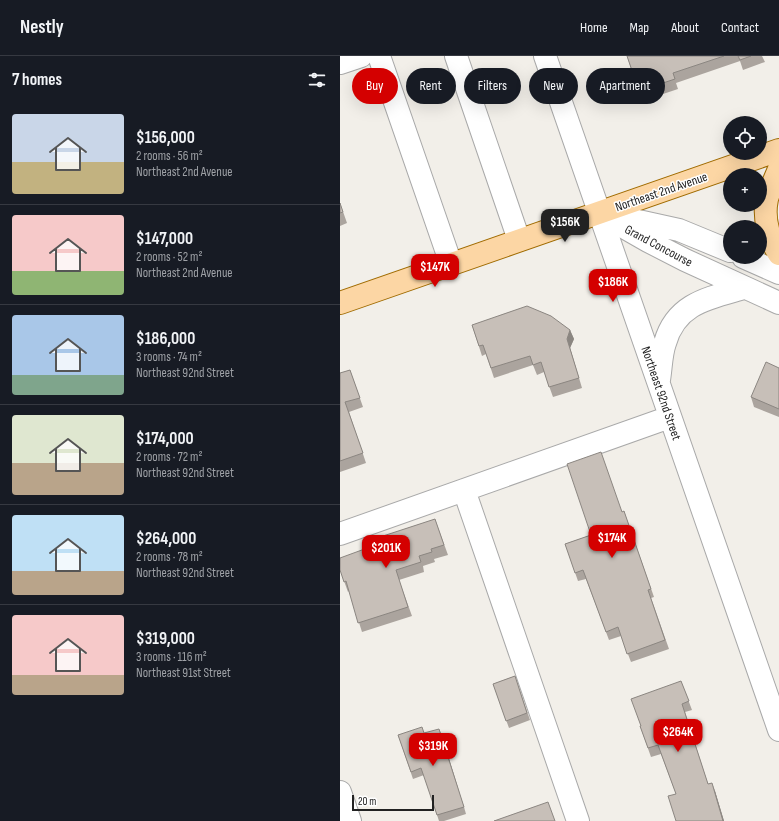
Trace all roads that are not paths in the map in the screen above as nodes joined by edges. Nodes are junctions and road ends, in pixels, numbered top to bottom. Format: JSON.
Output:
{"nodes":[{"id":1,"x":361,"y":56,"type":"edge"},
{"id":2,"x":379,"y":56,"type":"edge"},
{"id":3,"x":456,"y":56,"type":"edge"},
{"id":4,"x":545,"y":56,"type":"edge"},
{"id":5,"x":340,"y":63,"type":"edge"},
{"id":6,"x":779,"y":150,"type":"edge"},
{"id":7,"x":779,"y":169,"type":"edge"},
{"id":8,"x":599,"y":212,"type":"junction"},
{"id":9,"x":519,"y":240,"type":"junction"},
{"id":10,"x":723,"y":248,"type":"edge"},
{"id":11,"x":779,"y":254,"type":"edge"},
{"id":12,"x":452,"y":264,"type":"junction"},
{"id":13,"x":759,"y":264,"type":"edge"},
{"id":14,"x":779,"y":273,"type":"edge"},
{"id":15,"x":744,"y":288,"type":"junction"},
{"id":16,"x":340,"y":303,"type":"edge"},
{"id":17,"x":779,"y":303,"type":"edge"},
{"id":18,"x":659,"y":383,"type":"junction"},
{"id":19,"x":670,"y":417,"type":"junction"},
{"id":20,"x":464,"y":490,"type":"junction"},
{"id":21,"x":340,"y":534,"type":"edge"},
{"id":22,"x":779,"y":730,"type":"edge"},
{"id":23,"x":340,"y":792,"type":"edge"},
{"id":24,"x":350,"y":821,"type":"edge"},
{"id":25,"x":578,"y":821,"type":"edge"}],
"edges":[{"from":1,"to":5,"type":"street"},
{"from":2,"to":12,"type":"street"},
{"from":3,"to":9,"type":"street"},
{"from":4,"to":8,"type":"street","name":"Northeast 92nd Street"},
{"from":6,"to":8,"type":"main road","name":"Northeast 2nd Avenue"},
{"from":7,"to":11,"type":"main road"},
{"from":8,"to":9,"type":"main road","name":"Northeast 2nd Avenue"},
{"from":8,"to":10,"type":"street","name":"Grand Concourse"},
{"from":8,"to":15,"type":"street","name":"Grand Concourse"},
{"from":8,"to":18,"type":"street","name":"Northeast 92nd Street"},
{"from":9,"to":12,"type":"main road","name":"Northeast 2nd Avenue"},
{"from":12,"to":16,"type":"main road","name":"Northeast 2nd Avenue"},
{"from":13,"to":14,"type":"street"},
{"from":15,"to":17,"type":"street","name":"Grand Concourse"},
{"from":15,"to":18,"type":"street"},
{"from":18,"to":19,"type":"street","name":"Northeast 92nd Street"},
{"from":19,"to":20,"type":"street"},
{"from":19,"to":22,"type":"street","name":"Northeast 92nd Street"},
{"from":20,"to":21,"type":"street"},
{"from":20,"to":25,"type":"street"},
{"from":23,"to":24,"type":"street"}]}
